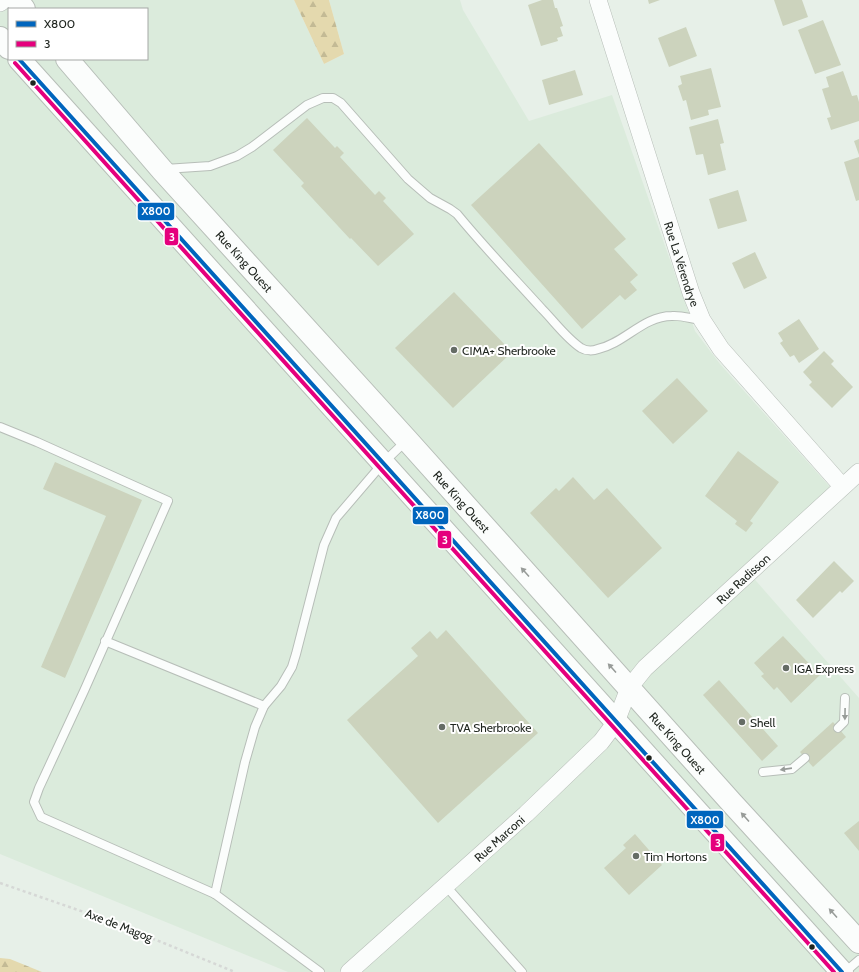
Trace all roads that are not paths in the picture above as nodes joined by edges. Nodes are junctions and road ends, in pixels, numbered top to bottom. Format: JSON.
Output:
{"nodes":[{"id":1,"x":4,"y":0,"type":"edge"},
{"id":2,"x":17,"y":0,"type":"edge"},
{"id":3,"x":598,"y":0,"type":"edge"},
{"id":4,"x":0,"y":3,"type":"edge"},
{"id":5,"x":23,"y":8,"type":"edge"},
{"id":6,"x":0,"y":38,"type":"edge"},
{"id":7,"x":8,"y":47,"type":"edge"},
{"id":8,"x":20,"y":60,"type":"edge"},
{"id":9,"x":68,"y":60,"type":"edge"},
{"id":10,"x":162,"y":170,"type":"junction"},
{"id":11,"x":702,"y":320,"type":"junction"},
{"id":12,"x":0,"y":427,"type":"edge"},
{"id":13,"x":408,"y":440,"type":"junction"},
{"id":14,"x":383,"y":463,"type":"junction"},
{"id":15,"x":859,"y":472,"type":"edge"},
{"id":16,"x":842,"y":486,"type":"junction"},
{"id":17,"x":105,"y":641,"type":"junction"},
{"id":18,"x":629,"y":688,"type":"junction"},
{"id":19,"x":845,"y":698,"type":"dead end"},
{"id":20,"x":264,"y":706,"type":"junction"},
{"id":21,"x":616,"y":722,"type":"junction"},
{"id":22,"x":838,"y":728,"type":"dead end"},
{"id":23,"x":805,"y":758,"type":"dead end"},
{"id":24,"x":762,"y":772,"type":"dead end"},
{"id":25,"x":445,"y":885,"type":"junction"},
{"id":26,"x":215,"y":894,"type":"junction"},
{"id":27,"x":859,"y":942,"type":"edge"},
{"id":28,"x":859,"y":960,"type":"edge"},
{"id":29,"x":320,"y":972,"type":"edge"},
{"id":30,"x":349,"y":972,"type":"edge"},
{"id":31,"x":522,"y":972,"type":"edge"},
{"id":32,"x":844,"y":972,"type":"edge"}],
"edges":[{"from":1,"to":4,"type":"street"},
{"from":2,"to":5,"type":"main road"},
{"from":3,"to":11,"type":"street","name":"Rue La Vérendrye"},
{"from":6,"to":7,"type":"main road"},
{"from":8,"to":14,"type":"main road"},
{"from":9,"to":10,"type":"main road","name":"Rue King Ouest"},
{"from":10,"to":11,"type":"lane"},
{"from":10,"to":13,"type":"main road","name":"Rue King Ouest"},
{"from":11,"to":16,"type":"street","name":"Rue La Vérendrye"},
{"from":12,"to":17,"type":"lane"},
{"from":13,"to":14,"type":"lane"},
{"from":18,"to":13,"type":"main road","name":"Rue King Ouest","one_way":true},
{"from":14,"to":20,"type":"lane"},
{"from":14,"to":21,"type":"main road"},
{"from":15,"to":16,"type":"street","name":"Rue Radisson"},
{"from":16,"to":18,"type":"street","name":"Rue Radisson"},
{"from":17,"to":20,"type":"lane"},
{"from":17,"to":26,"type":"lane"},
{"from":18,"to":21,"type":"street","name":"Rue Marconi"},
{"from":27,"to":18,"type":"main road","name":"Rue King Ouest","one_way":true},
{"from":19,"to":22,"type":"lane","one_way":true},
{"from":20,"to":26,"type":"lane"},
{"from":21,"to":25,"type":"street","name":"Rue Marconi"},
{"from":21,"to":32,"type":"main road"},
{"from":23,"to":24,"type":"lane","one_way":true},
{"from":25,"to":30,"type":"street","name":"Rue Marconi"},
{"from":25,"to":31,"type":"lane"},
{"from":26,"to":29,"type":"lane"},
{"from":28,"to":32,"type":"lane"}]}
